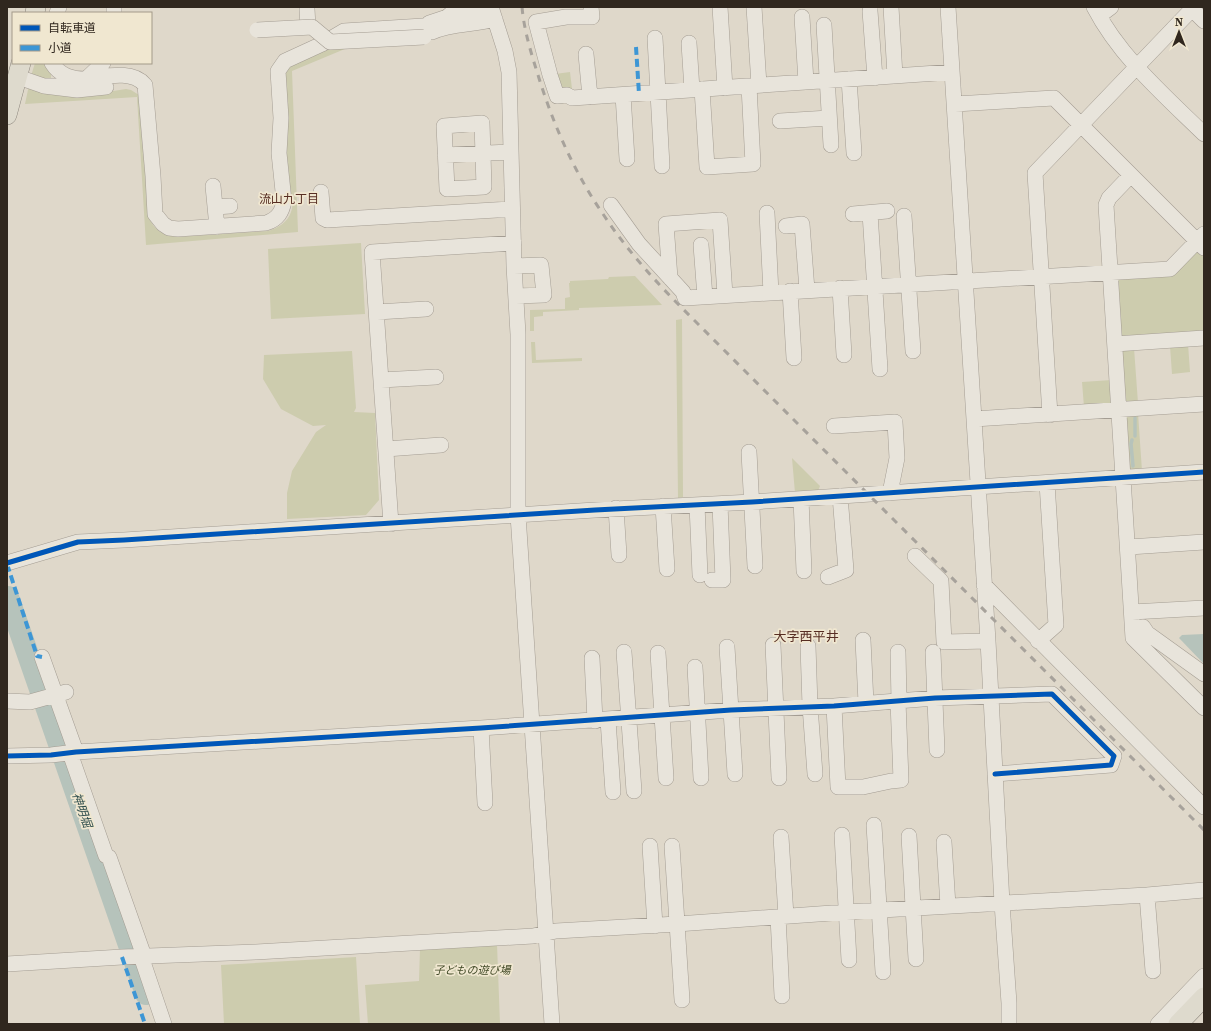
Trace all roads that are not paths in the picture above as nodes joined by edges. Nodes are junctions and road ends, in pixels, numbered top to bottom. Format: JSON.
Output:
{"nodes":[{"id":1,"x":482,"y":7,"type":"edge"},
{"id":2,"x":591,"y":7,"type":"edge"},
{"id":3,"x":720,"y":7,"type":"edge"},
{"id":4,"x":754,"y":7,"type":"edge"},
{"id":5,"x":891,"y":7,"type":"edge"},
{"id":6,"x":948,"y":7,"type":"edge"},
{"id":7,"x":1111,"y":7,"type":"edge"},
{"id":8,"x":1192,"y":8,"type":"edge"},
{"id":9,"x":307,"y":9,"type":"dead end"},
{"id":10,"x":448,"y":9,"type":"edge"},
{"id":11,"x":870,"y":11,"type":"dead end"},
{"id":12,"x":1096,"y":11,"type":"edge"},
{"id":13,"x":493,"y":13,"type":"edge"},
{"id":14,"x":802,"y":17,"type":"dead end"},
{"id":15,"x":1204,"y":21,"type":"edge"},
{"id":16,"x":824,"y":25,"type":"dead end"},
{"id":17,"x":308,"y":27,"type":"junction"},
{"id":18,"x":257,"y":30,"type":"dead end"},
{"id":19,"x":423,"y":31,"type":"junction"},
{"id":20,"x":654,"y":38,"type":"dead end"},
{"id":21,"x":689,"y":43,"type":"dead end"},
{"id":22,"x":586,"y":54,"type":"dead end"},
{"id":23,"x":53,"y":64,"type":"edge"},
{"id":24,"x":102,"y":64,"type":"edge"},
{"id":25,"x":1137,"y":67,"type":"junction"},
{"id":26,"x":19,"y":70,"type":"edge"},
{"id":27,"x":143,"y":70,"type":"dead end"},
{"id":28,"x":952,"y":72,"type":"junction"},
{"id":29,"x":118,"y":76,"type":"junction"},
{"id":30,"x":895,"y":76,"type":"junction"},
{"id":31,"x":874,"y":78,"type":"junction"},
{"id":32,"x":86,"y":79,"type":"junction"},
{"id":33,"x":849,"y":79,"type":"junction"},
{"id":34,"x":827,"y":81,"type":"junction"},
{"id":35,"x":806,"y":82,"type":"junction"},
{"id":36,"x":44,"y":86,"type":"junction"},
{"id":37,"x":754,"y":86,"type":"junction"},
{"id":38,"x":725,"y":88,"type":"junction"},
{"id":39,"x":697,"y":90,"type":"junction"},
{"id":40,"x":658,"y":92,"type":"junction"},
{"id":41,"x":623,"y":95,"type":"junction"},
{"id":42,"x":590,"y":97,"type":"junction"},
{"id":43,"x":147,"y":104,"type":"junction"},
{"id":44,"x":955,"y":104,"type":"junction"},
{"id":45,"x":8,"y":111,"type":"edge"},
{"id":46,"x":829,"y":118,"type":"junction"},
{"id":47,"x":780,"y":121,"type":"dead end"},
{"id":48,"x":1081,"y":125,"type":"junction"},
{"id":49,"x":1204,"y":134,"type":"edge"},
{"id":50,"x":831,"y":145,"type":"dead end"},
{"id":51,"x":511,"y":152,"type":"junction"},
{"id":52,"x":484,"y":153,"type":"junction"},
{"id":53,"x":854,"y":153,"type":"dead end"},
{"id":54,"x":445,"y":155,"type":"junction"},
{"id":55,"x":627,"y":159,"type":"dead end"},
{"id":56,"x":662,"y":166,"type":"dead end"},
{"id":57,"x":1131,"y":175,"type":"junction"},
{"id":58,"x":213,"y":186,"type":"dead end"},
{"id":59,"x":447,"y":189,"type":"junction"},
{"id":60,"x":321,"y":192,"type":"dead end"},
{"id":61,"x":610,"y":205,"type":"dead end"},
{"id":62,"x":230,"y":206,"type":"dead end"},
{"id":63,"x":215,"y":207,"type":"junction"},
{"id":64,"x":512,"y":209,"type":"junction"},
{"id":65,"x":887,"y":211,"type":"dead end"},
{"id":66,"x":449,"y":212,"type":"junction"},
{"id":67,"x":767,"y":213,"type":"dead end"},
{"id":68,"x":870,"y":213,"type":"junction"},
{"id":69,"x":852,"y":214,"type":"dead end"},
{"id":70,"x":904,"y":216,"type":"dead end"},
{"id":71,"x":786,"y":226,"type":"dead end"},
{"id":72,"x":217,"y":227,"type":"junction"},
{"id":73,"x":1202,"y":241,"type":"edge"},
{"id":74,"x":514,"y":243,"type":"junction"},
{"id":75,"x":701,"y":245,"type":"dead end"},
{"id":76,"x":514,"y":266,"type":"junction"},
{"id":77,"x":1110,"y":273,"type":"junction"},
{"id":78,"x":1042,"y":276,"type":"junction"},
{"id":79,"x":670,"y":278,"type":"junction"},
{"id":80,"x":966,"y":281,"type":"junction"},
{"id":81,"x":908,"y":284,"type":"junction"},
{"id":82,"x":875,"y":286,"type":"junction"},
{"id":83,"x":840,"y":288,"type":"junction"},
{"id":84,"x":807,"y":290,"type":"junction"},
{"id":85,"x":790,"y":292,"type":"junction"},
{"id":86,"x":771,"y":293,"type":"junction"},
{"id":87,"x":726,"y":295,"type":"junction"},
{"id":88,"x":516,"y":296,"type":"junction"},
{"id":89,"x":705,"y":296,"type":"junction"},
{"id":90,"x":426,"y":309,"type":"dead end"},
{"id":91,"x":377,"y":312,"type":"junction"},
{"id":92,"x":1204,"y":338,"type":"edge"},
{"id":93,"x":1115,"y":344,"type":"junction"},
{"id":94,"x":913,"y":351,"type":"dead end"},
{"id":95,"x":844,"y":355,"type":"dead end"},
{"id":96,"x":794,"y":358,"type":"dead end"},
{"id":97,"x":880,"y":368,"type":"dead end"},
{"id":98,"x":436,"y":377,"type":"dead end"},
{"id":99,"x":381,"y":380,"type":"junction"},
{"id":100,"x":1204,"y":404,"type":"edge"},
{"id":101,"x":1120,"y":410,"type":"junction"},
{"id":102,"x":1050,"y":415,"type":"junction"},
{"id":103,"x":974,"y":419,"type":"junction"},
{"id":104,"x":834,"y":426,"type":"dead end"},
{"id":105,"x":441,"y":444,"type":"dead end"},
{"id":106,"x":386,"y":449,"type":"junction"},
{"id":107,"x":749,"y":452,"type":"dead end"},
{"id":108,"x":1204,"y":472,"type":"edge"},
{"id":109,"x":1124,"y":478,"type":"junction"},
{"id":110,"x":1047,"y":483,"type":"junction"},
{"id":111,"x":978,"y":486,"type":"junction"},
{"id":112,"x":890,"y":493,"type":"junction"},
{"id":113,"x":840,"y":496,"type":"junction"},
{"id":114,"x":801,"y":499,"type":"junction"},
{"id":115,"x":752,"y":502,"type":"junction"},
{"id":116,"x":720,"y":504,"type":"junction"},
{"id":117,"x":697,"y":505,"type":"junction"},
{"id":118,"x":663,"y":506,"type":"junction"},
{"id":119,"x":616,"y":508,"type":"junction"},
{"id":120,"x":518,"y":514,"type":"junction"},
{"id":121,"x":391,"y":524,"type":"junction"},
{"id":122,"x":1204,"y":542,"type":"edge"},
{"id":123,"x":1128,"y":547,"type":"junction"},
{"id":124,"x":619,"y":555,"type":"dead end"},
{"id":125,"x":915,"y":556,"type":"dead end"},
{"id":126,"x":7,"y":563,"type":"edge"},
{"id":127,"x":755,"y":566,"type":"dead end"},
{"id":128,"x":667,"y":569,"type":"dead end"},
{"id":129,"x":804,"y":571,"type":"dead end"},
{"id":130,"x":828,"y":577,"type":"dead end"},
{"id":131,"x":984,"y":585,"type":"junction"},
{"id":132,"x":1204,"y":608,"type":"edge"},
{"id":133,"x":1132,"y":612,"type":"junction"},
{"id":134,"x":1133,"y":628,"type":"junction"},
{"id":135,"x":863,"y":640,"type":"dead end"},
{"id":136,"x":988,"y":641,"type":"junction"},
{"id":137,"x":1038,"y":641,"type":"junction"},
{"id":138,"x":773,"y":645,"type":"dead end"},
{"id":139,"x":808,"y":646,"type":"dead end"},
{"id":140,"x":727,"y":647,"type":"dead end"},
{"id":141,"x":624,"y":652,"type":"dead end"},
{"id":142,"x":898,"y":652,"type":"dead end"},
{"id":143,"x":932,"y":652,"type":"dead end"},
{"id":144,"x":658,"y":653,"type":"dead end"},
{"id":145,"x":42,"y":658,"type":"dead end"},
{"id":146,"x":592,"y":658,"type":"dead end"},
{"id":147,"x":695,"y":667,"type":"dead end"},
{"id":148,"x":1204,"y":674,"type":"edge"},
{"id":149,"x":57,"y":694,"type":"junction"},
{"id":150,"x":991,"y":697,"type":"junction"},
{"id":151,"x":935,"y":698,"type":"junction"},
{"id":152,"x":7,"y":701,"type":"edge"},
{"id":153,"x":898,"y":701,"type":"junction"},
{"id":154,"x":866,"y":703,"type":"junction"},
{"id":155,"x":810,"y":706,"type":"junction"},
{"id":156,"x":834,"y":706,"type":"junction"},
{"id":157,"x":775,"y":708,"type":"junction"},
{"id":158,"x":1204,"y":708,"type":"edge"},
{"id":159,"x":731,"y":710,"type":"junction"},
{"id":160,"x":698,"y":713,"type":"junction"},
{"id":161,"x":662,"y":716,"type":"junction"},
{"id":162,"x":629,"y":718,"type":"junction"},
{"id":163,"x":601,"y":720,"type":"junction"},
{"id":164,"x":531,"y":724,"type":"junction"},
{"id":165,"x":481,"y":728,"type":"junction"},
{"id":166,"x":937,"y":750,"type":"dead end"},
{"id":167,"x":73,"y":753,"type":"junction"},
{"id":168,"x":7,"y":756,"type":"edge"},
{"id":169,"x":736,"y":774,"type":"dead end"},
{"id":170,"x":815,"y":774,"type":"dead end"},
{"id":171,"x":995,"y":774,"type":"junction"},
{"id":172,"x":666,"y":778,"type":"dead end"},
{"id":173,"x":702,"y":778,"type":"dead end"},
{"id":174,"x":779,"y":778,"type":"dead end"},
{"id":175,"x":634,"y":791,"type":"dead end"},
{"id":176,"x":613,"y":792,"type":"dead end"},
{"id":177,"x":1202,"y":800,"type":"edge"},
{"id":178,"x":485,"y":803,"type":"dead end"},
{"id":179,"x":874,"y":825,"type":"dead end"},
{"id":180,"x":842,"y":834,"type":"dead end"},
{"id":181,"x":909,"y":836,"type":"dead end"},
{"id":182,"x":781,"y":837,"type":"dead end"},
{"id":183,"x":944,"y":842,"type":"dead end"},
{"id":184,"x":650,"y":846,"type":"dead end"},
{"id":185,"x":672,"y":846,"type":"dead end"},
{"id":186,"x":1204,"y":890,"type":"edge"},
{"id":187,"x":1147,"y":895,"type":"junction"},
{"id":188,"x":1002,"y":903,"type":"junction"},
{"id":189,"x":948,"y":906,"type":"junction"},
{"id":190,"x":914,"y":908,"type":"junction"},
{"id":191,"x":879,"y":911,"type":"junction"},
{"id":192,"x":846,"y":912,"type":"junction"},
{"id":193,"x":782,"y":917,"type":"junction"},
{"id":194,"x":676,"y":924,"type":"junction"},
{"id":195,"x":655,"y":926,"type":"junction"},
{"id":196,"x":546,"y":933,"type":"junction"},
{"id":197,"x":141,"y":956,"type":"junction"},
{"id":198,"x":916,"y":959,"type":"dead end"},
{"id":199,"x":849,"y":960,"type":"dead end"},
{"id":200,"x":7,"y":964,"type":"edge"},
{"id":201,"x":1153,"y":971,"type":"dead end"},
{"id":202,"x":883,"y":972,"type":"dead end"},
{"id":203,"x":1204,"y":976,"type":"edge"},
{"id":204,"x":782,"y":996,"type":"dead end"},
{"id":205,"x":1204,"y":997,"type":"edge"},
{"id":206,"x":682,"y":1000,"type":"dead end"},
{"id":207,"x":164,"y":1024,"type":"edge"},
{"id":208,"x":552,"y":1024,"type":"edge"},
{"id":209,"x":1009,"y":1024,"type":"edge"},
{"id":210,"x":1158,"y":1024,"type":"edge"},
{"id":211,"x":1178,"y":1024,"type":"edge"}],
"edges":[{"from":1,"to":10,"type":"street"},
{"from":2,"to":42,"type":"street"},
{"from":3,"to":38,"type":"street"},
{"from":4,"to":37,"type":"street"},
{"from":5,"to":30,"type":"street"},
{"from":6,"to":28,"type":"street"},
{"from":7,"to":12,"type":"street"},
{"from":8,"to":15,"type":"street"},
{"from":8,"to":25,"type":"street"},
{"from":9,"to":17,"type":"street"},
{"from":10,"to":19,"type":"street"},
{"from":11,"to":31,"type":"street"},
{"from":12,"to":25,"type":"street"},
{"from":13,"to":19,"type":"street"},
{"from":13,"to":51,"type":"street"},
{"from":14,"to":35,"type":"street"},
{"from":16,"to":34,"type":"street"},
{"from":17,"to":18,"type":"street","bridge":true},
{"from":17,"to":19,"type":"street","bridge":true},
{"from":19,"to":72,"type":"street"},
{"from":20,"to":40,"type":"street"},
{"from":21,"to":39,"type":"street"},
{"from":22,"to":42,"type":"street"},
{"from":23,"to":32,"type":"street"},
{"from":24,"to":32,"type":"street"},
{"from":25,"to":48,"type":"street"},
{"from":25,"to":49,"type":"street"},
{"from":26,"to":36,"type":"street"},
{"from":26,"to":45,"type":"main road"},
{"from":27,"to":29,"type":"street"},
{"from":28,"to":30,"type":"street"},
{"from":28,"to":44,"type":"street"},
{"from":29,"to":32,"type":"street"},
{"from":29,"to":43,"type":"street"},
{"from":30,"to":31,"type":"street"},
{"from":31,"to":33,"type":"street"},
{"from":32,"to":36,"type":"street"},
{"from":33,"to":34,"type":"street"},
{"from":33,"to":53,"type":"street"},
{"from":34,"to":35,"type":"street"},
{"from":34,"to":46,"type":"street"},
{"from":35,"to":37,"type":"street"},
{"from":36,"to":43,"type":"street"},
{"from":37,"to":38,"type":"street"},
{"from":37,"to":39,"type":"street"},
{"from":38,"to":39,"type":"street"},
{"from":39,"to":40,"type":"street"},
{"from":40,"to":41,"type":"street"},
{"from":40,"to":56,"type":"street"},
{"from":41,"to":42,"type":"street"},
{"from":41,"to":55,"type":"street"},
{"from":43,"to":72,"type":"street"},
{"from":44,"to":48,"type":"street"},
{"from":44,"to":80,"type":"street"},
{"from":46,"to":47,"type":"street"},
{"from":46,"to":50,"type":"street"},
{"from":48,"to":57,"type":"street"},
{"from":48,"to":78,"type":"street"},
{"from":51,"to":52,"type":"street"},
{"from":51,"to":64,"type":"street"},
{"from":52,"to":54,"type":"street"},
{"from":52,"to":54,"type":"street"},
{"from":52,"to":59,"type":"street"},
{"from":54,"to":59,"type":"street"},
{"from":57,"to":73,"type":"street"},
{"from":57,"to":77,"type":"street"},
{"from":58,"to":63,"type":"street"},
{"from":59,"to":66,"type":"street"},
{"from":60,"to":66,"type":"street"},
{"from":61,"to":79,"type":"street"},
{"from":62,"to":63,"type":"street"},
{"from":63,"to":72,"type":"street"},
{"from":64,"to":66,"type":"street"},
{"from":64,"to":74,"type":"street"},
{"from":65,"to":68,"type":"street"},
{"from":67,"to":86,"type":"street"},
{"from":68,"to":69,"type":"street"},
{"from":68,"to":82,"type":"street"},
{"from":70,"to":81,"type":"street"},
{"from":71,"to":84,"type":"street"},
{"from":73,"to":77,"type":"street"},
{"from":74,"to":76,"type":"street"},
{"from":74,"to":91,"type":"street"},
{"from":75,"to":89,"type":"street"},
{"from":76,"to":88,"type":"street"},
{"from":76,"to":88,"type":"street"},
{"from":77,"to":78,"type":"street"},
{"from":77,"to":93,"type":"street"},
{"from":78,"to":80,"type":"street"},
{"from":78,"to":102,"type":"street"},
{"from":79,"to":87,"type":"street"},
{"from":79,"to":89,"type":"street"},
{"from":80,"to":81,"type":"street"},
{"from":80,"to":103,"type":"street"},
{"from":81,"to":82,"type":"street"},
{"from":81,"to":94,"type":"street"},
{"from":82,"to":83,"type":"street"},
{"from":82,"to":97,"type":"street"},
{"from":83,"to":84,"type":"street"},
{"from":83,"to":95,"type":"street"},
{"from":84,"to":85,"type":"street"},
{"from":85,"to":86,"type":"street"},
{"from":85,"to":96,"type":"street"},
{"from":86,"to":87,"type":"street"},
{"from":87,"to":89,"type":"street"},
{"from":88,"to":120,"type":"street"},
{"from":90,"to":91,"type":"street"},
{"from":91,"to":99,"type":"street"},
{"from":92,"to":93,"type":"street"},
{"from":93,"to":101,"type":"street"},
{"from":98,"to":99,"type":"street"},
{"from":99,"to":106,"type":"street"},
{"from":100,"to":101,"type":"street"},
{"from":101,"to":102,"type":"street"},
{"from":101,"to":109,"type":"street"},
{"from":102,"to":103,"type":"street"},
{"from":103,"to":111,"type":"street"},
{"from":104,"to":112,"type":"street"},
{"from":105,"to":106,"type":"street"},
{"from":106,"to":121,"type":"street"},
{"from":107,"to":115,"type":"street"},
{"from":108,"to":109,"type":"street"},
{"from":109,"to":110,"type":"street"},
{"from":109,"to":123,"type":"street"},
{"from":110,"to":111,"type":"street"},
{"from":110,"to":137,"type":"street"},
{"from":111,"to":112,"type":"street"},
{"from":111,"to":131,"type":"street"},
{"from":112,"to":113,"type":"street"},
{"from":113,"to":114,"type":"street"},
{"from":113,"to":130,"type":"street"},
{"from":114,"to":115,"type":"street"},
{"from":114,"to":129,"type":"street"},
{"from":115,"to":116,"type":"street"},
{"from":115,"to":127,"type":"street"},
{"from":116,"to":117,"type":"street"},
{"from":116,"to":117,"type":"street"},
{"from":117,"to":118,"type":"street"},
{"from":118,"to":119,"type":"street"},
{"from":118,"to":128,"type":"street"},
{"from":119,"to":120,"type":"street"},
{"from":119,"to":124,"type":"street"},
{"from":120,"to":121,"type":"street"},
{"from":120,"to":164,"type":"street"},
{"from":121,"to":126,"type":"street"},
{"from":122,"to":123,"type":"street"},
{"from":123,"to":133,"type":"street"},
{"from":125,"to":136,"type":"street"},
{"from":131,"to":136,"type":"street"},
{"from":131,"to":137,"type":"street"},
{"from":132,"to":133,"type":"street"},
{"from":133,"to":134,"type":"street"},
{"from":134,"to":148,"type":"street"},
{"from":134,"to":158,"type":"street"},
{"from":135,"to":154,"type":"street"},
{"from":136,"to":150,"type":"street"},
{"from":137,"to":177,"type":"street"},
{"from":138,"to":157,"type":"street"},
{"from":139,"to":155,"type":"street"},
{"from":140,"to":159,"type":"street"},
{"from":141,"to":162,"type":"street"},
{"from":142,"to":153,"type":"street"},
{"from":143,"to":151,"type":"street"},
{"from":144,"to":161,"type":"street"},
{"from":145,"to":149,"type":"street"},
{"from":146,"to":163,"type":"street"},
{"from":147,"to":160,"type":"street"},
{"from":149,"to":152,"type":"street"},
{"from":149,"to":167,"type":"street"},
{"from":150,"to":151,"type":"street"},
{"from":150,"to":171,"type":"street"},
{"from":150,"to":171,"type":"street"},
{"from":151,"to":153,"type":"street"},
{"from":151,"to":166,"type":"street"},
{"from":153,"to":154,"type":"street"},
{"from":153,"to":156,"type":"street"},
{"from":154,"to":156,"type":"street"},
{"from":155,"to":156,"type":"street"},
{"from":155,"to":157,"type":"street"},
{"from":155,"to":170,"type":"street"},
{"from":157,"to":159,"type":"street"},
{"from":157,"to":174,"type":"street"},
{"from":159,"to":160,"type":"street"},
{"from":159,"to":169,"type":"street"},
{"from":160,"to":161,"type":"street"},
{"from":160,"to":173,"type":"street"},
{"from":161,"to":162,"type":"street"},
{"from":161,"to":172,"type":"street"},
{"from":162,"to":163,"type":"street"},
{"from":162,"to":175,"type":"street"},
{"from":163,"to":164,"type":"street"},
{"from":163,"to":176,"type":"street"},
{"from":164,"to":165,"type":"street"},
{"from":164,"to":196,"type":"street"},
{"from":165,"to":167,"type":"street"},
{"from":165,"to":178,"type":"street"},
{"from":167,"to":168,"type":"street"},
{"from":167,"to":197,"type":"street"},
{"from":171,"to":188,"type":"street"},
{"from":179,"to":191,"type":"street"},
{"from":180,"to":192,"type":"street"},
{"from":181,"to":190,"type":"street"},
{"from":182,"to":193,"type":"street"},
{"from":183,"to":189,"type":"street"},
{"from":184,"to":195,"type":"street"},
{"from":185,"to":194,"type":"street"},
{"from":186,"to":187,"type":"street"},
{"from":187,"to":188,"type":"street"},
{"from":187,"to":201,"type":"street"},
{"from":188,"to":189,"type":"street"},
{"from":188,"to":209,"type":"street"},
{"from":189,"to":190,"type":"street"},
{"from":190,"to":191,"type":"street"},
{"from":190,"to":198,"type":"street"},
{"from":191,"to":192,"type":"street"},
{"from":191,"to":202,"type":"street"},
{"from":192,"to":193,"type":"street"},
{"from":192,"to":199,"type":"street"},
{"from":193,"to":194,"type":"street"},
{"from":193,"to":204,"type":"street"},
{"from":194,"to":195,"type":"street"},
{"from":194,"to":206,"type":"street"},
{"from":195,"to":196,"type":"street"},
{"from":196,"to":197,"type":"street"},
{"from":196,"to":208,"type":"street"},
{"from":197,"to":200,"type":"street"},
{"from":197,"to":207,"type":"street"},
{"from":203,"to":210,"type":"street"},
{"from":205,"to":211,"type":"main road"}]}
